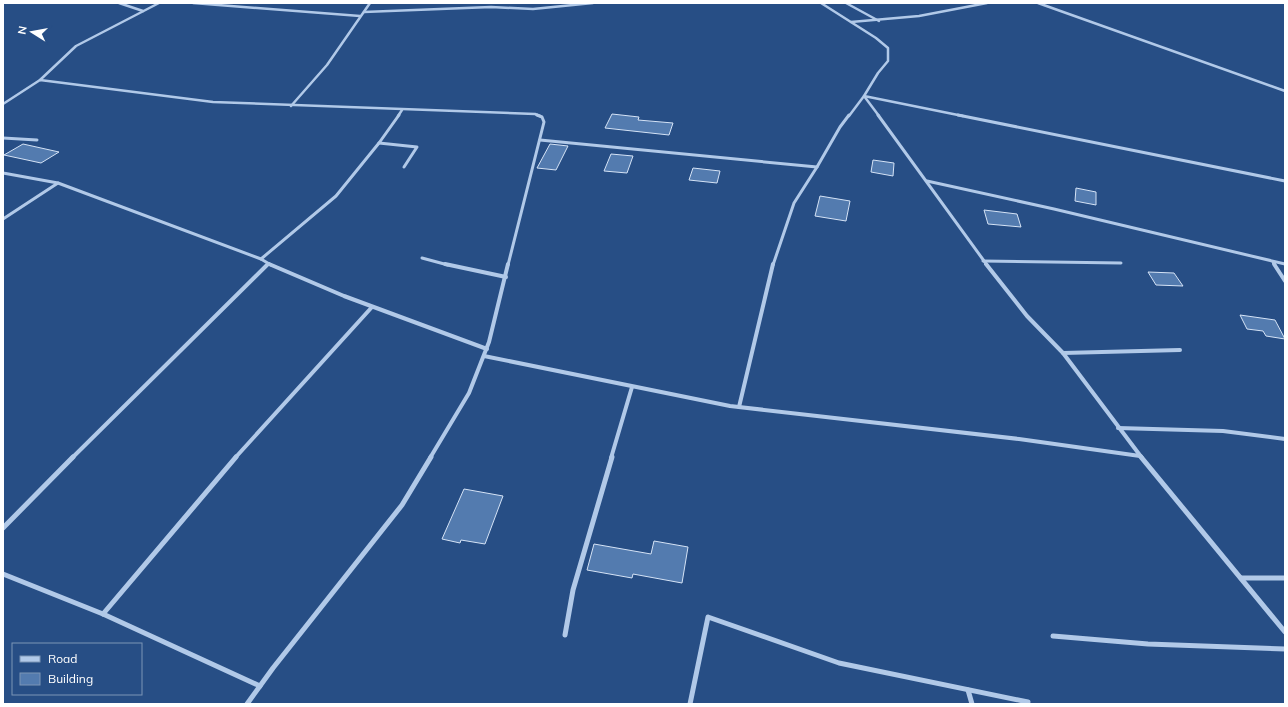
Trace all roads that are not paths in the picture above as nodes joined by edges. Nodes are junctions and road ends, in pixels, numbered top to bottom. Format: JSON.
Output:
{"nodes":[{"id":1,"x":118,"y":3,"type":"edge"},
{"id":2,"x":159,"y":3,"type":"edge"},
{"id":3,"x":193,"y":3,"type":"edge"},
{"id":4,"x":370,"y":3,"type":"edge"},
{"id":5,"x":532,"y":3,"type":"edge"},
{"id":6,"x":593,"y":3,"type":"edge"},
{"id":7,"x":821,"y":3,"type":"edge"},
{"id":8,"x":846,"y":3,"type":"edge"},
{"id":9,"x":987,"y":3,"type":"edge"},
{"id":10,"x":1038,"y":3,"type":"edge"},
{"id":11,"x":533,"y":9,"type":"junction"},
{"id":12,"x":143,"y":11,"type":"junction"},
{"id":13,"x":364,"y":12,"type":"junction"},
{"id":14,"x":360,"y":16,"type":"junction"},
{"id":15,"x":880,"y":21,"type":"junction"},
{"id":16,"x":850,"y":22,"type":"junction"},
{"id":17,"x":40,"y":80,"type":"junction"},
{"id":18,"x":1285,"y":91,"type":"edge"},
{"id":19,"x":864,"y":96,"type":"junction"},
{"id":20,"x":3,"y":104,"type":"edge"},
{"id":21,"x":291,"y":106,"type":"junction"},
{"id":22,"x":402,"y":110,"type":"junction"},
{"id":23,"x":3,"y":138,"type":"edge"},
{"id":24,"x":37,"y":140,"type":"dead end"},
{"id":25,"x":540,"y":140,"type":"junction"},
{"id":26,"x":379,"y":143,"type":"junction"},
{"id":27,"x":404,"y":167,"type":"dead end"},
{"id":28,"x":817,"y":167,"type":"junction"},
{"id":29,"x":3,"y":173,"type":"edge"},
{"id":30,"x":927,"y":181,"type":"junction"},
{"id":31,"x":1285,"y":181,"type":"edge"},
{"id":32,"x":58,"y":183,"type":"junction"},
{"id":33,"x":3,"y":219,"type":"edge"},
{"id":34,"x":422,"y":258,"type":"dead end"},
{"id":35,"x":261,"y":259,"type":"junction"},
{"id":36,"x":983,"y":261,"type":"junction"},
{"id":37,"x":1274,"y":262,"type":"junction"},
{"id":38,"x":1121,"y":263,"type":"dead end"},
{"id":39,"x":268,"y":264,"type":"junction"},
{"id":40,"x":1285,"y":264,"type":"edge"},
{"id":41,"x":506,"y":277,"type":"junction"},
{"id":42,"x":1285,"y":281,"type":"edge"},
{"id":43,"x":372,"y":307,"type":"junction"},
{"id":44,"x":487,"y":349,"type":"junction"},
{"id":45,"x":1180,"y":350,"type":"dead end"},
{"id":46,"x":1063,"y":353,"type":"junction"},
{"id":47,"x":484,"y":356,"type":"junction"},
{"id":48,"x":632,"y":387,"type":"junction"},
{"id":49,"x":738,"y":407,"type":"junction"},
{"id":50,"x":1118,"y":428,"type":"junction"},
{"id":51,"x":1285,"y":439,"type":"edge"},
{"id":52,"x":1140,"y":456,"type":"junction"},
{"id":53,"x":3,"y":528,"type":"edge"},
{"id":54,"x":3,"y":574,"type":"edge"},
{"id":55,"x":1241,"y":578,"type":"junction"},
{"id":56,"x":1285,"y":578,"type":"edge"},
{"id":57,"x":103,"y":614,"type":"junction"},
{"id":58,"x":1285,"y":632,"type":"edge"},
{"id":59,"x":565,"y":635,"type":"dead end"},
{"id":60,"x":1053,"y":636,"type":"dead end"},
{"id":61,"x":1285,"y":649,"type":"edge"},
{"id":62,"x":260,"y":686,"type":"junction"},
{"id":63,"x":968,"y":690,"type":"junction"},
{"id":64,"x":1028,"y":702,"type":"dead end"},
{"id":65,"x":247,"y":704,"type":"edge"},
{"id":66,"x":690,"y":704,"type":"edge"},
{"id":67,"x":972,"y":704,"type":"edge"}],
"edges":[{"from":1,"to":12,"type":"street"},
{"from":2,"to":12,"type":"street"},
{"from":3,"to":14,"type":"street"},
{"from":4,"to":13,"type":"street"},
{"from":5,"to":11,"type":"street"},
{"from":6,"to":11,"type":"street"},
{"from":7,"to":16,"type":"street"},
{"from":8,"to":15,"type":"street"},
{"from":9,"to":15,"type":"street"},
{"from":10,"to":18,"type":"street"},
{"from":11,"to":13,"type":"street"},
{"from":12,"to":17,"type":"street"},
{"from":13,"to":14,"type":"street"},
{"from":14,"to":21,"type":"street"},
{"from":15,"to":16,"type":"street"},
{"from":16,"to":19,"type":"street"},
{"from":17,"to":20,"type":"street"},
{"from":17,"to":21,"type":"street"},
{"from":19,"to":28,"type":"street"},
{"from":19,"to":30,"type":"street"},
{"from":19,"to":31,"type":"street"},
{"from":21,"to":22,"type":"street"},
{"from":22,"to":25,"type":"street"},
{"from":22,"to":26,"type":"street"},
{"from":23,"to":24,"type":"street"},
{"from":25,"to":28,"type":"street"},
{"from":25,"to":41,"type":"street"},
{"from":26,"to":27,"type":"street"},
{"from":26,"to":35,"type":"street"},
{"from":28,"to":49,"type":"street"},
{"from":29,"to":32,"type":"street"},
{"from":30,"to":36,"type":"street"},
{"from":30,"to":37,"type":"street"},
{"from":32,"to":33,"type":"street"},
{"from":32,"to":35,"type":"street"},
{"from":34,"to":41,"type":"street"},
{"from":35,"to":39,"type":"street"},
{"from":36,"to":38,"type":"street"},
{"from":36,"to":46,"type":"street"},
{"from":37,"to":40,"type":"street"},
{"from":37,"to":42,"type":"street"},
{"from":39,"to":43,"type":"street"},
{"from":39,"to":53,"type":"street"},
{"from":41,"to":44,"type":"street"},
{"from":43,"to":44,"type":"street"},
{"from":43,"to":57,"type":"street"},
{"from":44,"to":47,"type":"street"},
{"from":45,"to":46,"type":"street"},
{"from":46,"to":50,"type":"street"},
{"from":47,"to":48,"type":"street"},
{"from":47,"to":62,"type":"street"},
{"from":48,"to":49,"type":"street"},
{"from":48,"to":59,"type":"street"},
{"from":49,"to":52,"type":"street"},
{"from":50,"to":51,"type":"street"},
{"from":50,"to":52,"type":"street"},
{"from":52,"to":55,"type":"street"},
{"from":54,"to":57,"type":"street"},
{"from":55,"to":56,"type":"street"},
{"from":55,"to":58,"type":"street"},
{"from":57,"to":62,"type":"street"},
{"from":60,"to":61,"type":"street"},
{"from":62,"to":65,"type":"street"},
{"from":63,"to":64,"type":"street"},
{"from":63,"to":66,"type":"street"},
{"from":63,"to":67,"type":"street"}]}
